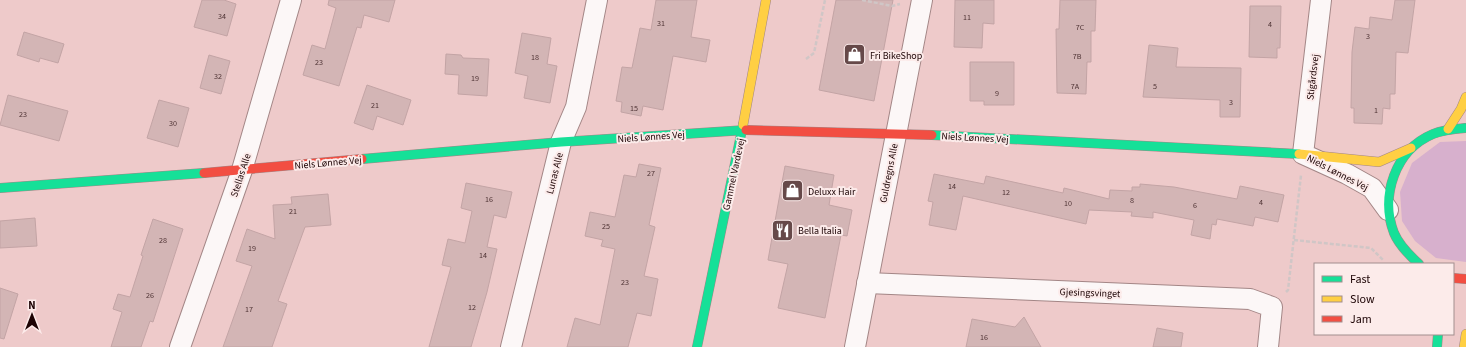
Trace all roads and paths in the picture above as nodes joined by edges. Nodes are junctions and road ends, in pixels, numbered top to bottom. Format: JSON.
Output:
{"nodes":[{"id":1,"x":291,"y":0,"type":"edge"},
{"id":2,"x":597,"y":0,"type":"edge"},
{"id":3,"x":766,"y":0,"type":"edge"},
{"id":4,"x":825,"y":0,"type":"edge"},
{"id":5,"x":862,"y":0,"type":"edge"},
{"id":6,"x":1321,"y":0,"type":"edge"},
{"id":7,"x":914,"y":1,"type":"edge"},
{"id":8,"x":806,"y":59,"type":"dead end"},
{"id":9,"x":1466,"y":97,"type":"edge"},
{"id":10,"x":1466,"y":128,"type":"edge"},
{"id":11,"x":1448,"y":129,"type":"junction"},
{"id":12,"x":742,"y":130,"type":"junction"},
{"id":13,"x":896,"y":134,"type":"junction"},
{"id":14,"x":561,"y":142,"type":"junction"},
{"id":15,"x":1411,"y":148,"type":"junction"},
{"id":16,"x":1303,"y":154,"type":"junction"},
{"id":17,"x":242,"y":170,"type":"junction"},
{"id":18,"x":0,"y":188,"type":"edge"},
{"id":19,"x":1388,"y":210,"type":"junction"},
{"id":20,"x":1294,"y":240,"type":"junction"},
{"id":21,"x":1386,"y":263,"type":"edge"},
{"id":22,"x":1418,"y":263,"type":"edge"},
{"id":23,"x":1454,"y":278,"type":"edge"},
{"id":24,"x":1466,"y":279,"type":"edge"},
{"id":25,"x":867,"y":283,"type":"junction"},
{"id":26,"x":1272,"y":307,"type":"junction"},
{"id":27,"x":1466,"y":334,"type":"edge"},
{"id":28,"x":1438,"y":335,"type":"edge"},
{"id":29,"x":180,"y":347,"type":"edge"},
{"id":30,"x":511,"y":347,"type":"edge"},
{"id":31,"x":697,"y":347,"type":"edge"},
{"id":32,"x":855,"y":347,"type":"edge"},
{"id":33,"x":1268,"y":347,"type":"edge"},
{"id":34,"x":1437,"y":347,"type":"edge"},
{"id":35,"x":1464,"y":347,"type":"edge"}],
"edges":[{"from":1,"to":17,"type":"street","name":"Stellas Alle"},
{"from":2,"to":14,"type":"street","name":"Lunas Alle"},
{"from":3,"to":12,"type":"street","name":"Gammel Vardevej"},
{"from":4,"to":8,"type":"path"},
{"from":5,"to":7,"type":"path"},
{"from":6,"to":16,"type":"street","name":"Stigårdsvej"},
{"from":7,"to":13,"type":"street","name":"Guldregns Alle"},
{"from":9,"to":11,"type":"street"},
{"from":10,"to":11,"type":"street"},
{"from":11,"to":15,"type":"street"},
{"from":12,"to":13,"type":"street","name":"Niels Lønnes Vej"},
{"from":12,"to":14,"type":"street","name":"Niels Lønnes Vej"},
{"from":12,"to":31,"type":"street","name":"Gammel Vardevej"},
{"from":13,"to":16,"type":"street","name":"Niels Lønnes Vej"},
{"from":13,"to":25,"type":"street","name":"Guldregns Alle"},
{"from":14,"to":17,"type":"street","name":"Niels Lønnes Vej"},
{"from":14,"to":30,"type":"street","name":"Lunas Alle"},
{"from":15,"to":16,"type":"street","name":"Niels Lønnes Vej"},
{"from":15,"to":19,"type":"street"},
{"from":16,"to":19,"type":"street","name":"Niels Lønnes Vej"},
{"from":16,"to":20,"type":"path"},
{"from":17,"to":18,"type":"street","name":"Niels Lønnes Vej"},
{"from":17,"to":29,"type":"street","name":"Stellas Alle"},
{"from":19,"to":22,"type":"street"},
{"from":20,"to":21,"type":"path"},
{"from":20,"to":26,"type":"path"},
{"from":23,"to":24,"type":"street"},
{"from":25,"to":26,"type":"street","name":"Gjesingsvinget"},
{"from":25,"to":32,"type":"street","name":"Guldregns Alle"},
{"from":26,"to":33,"type":"street"},
{"from":27,"to":35,"type":"street"},
{"from":28,"to":34,"type":"street"}]}
